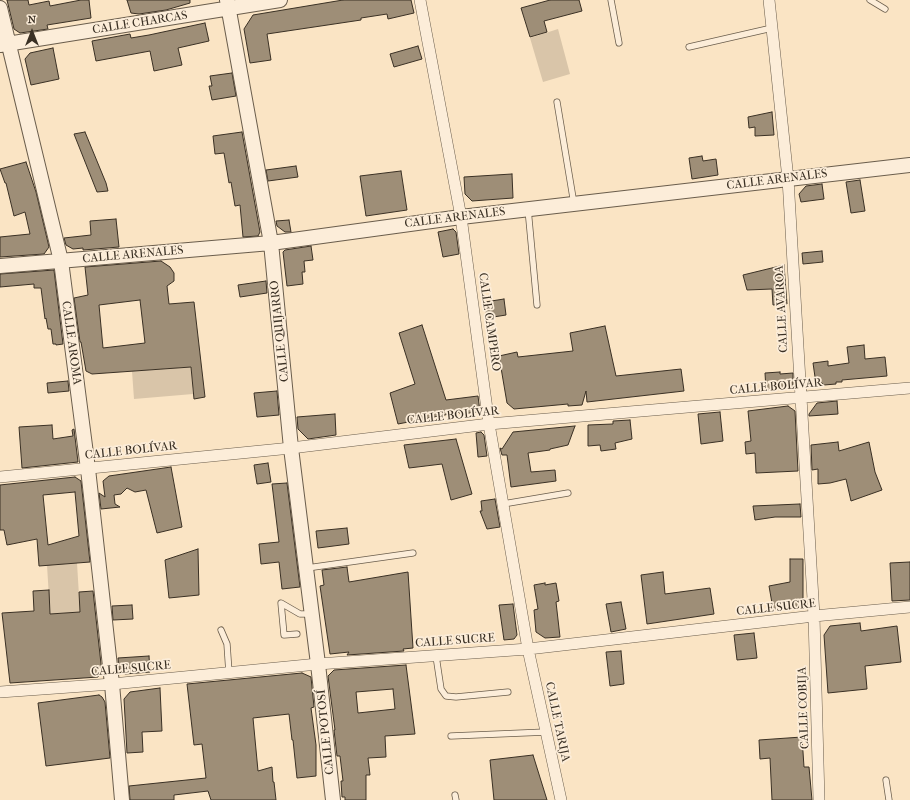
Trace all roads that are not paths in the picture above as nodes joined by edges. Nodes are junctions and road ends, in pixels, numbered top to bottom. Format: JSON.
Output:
{"nodes":[{"id":1,"x":280,"y":0,"type":"edge"},
{"id":2,"x":420,"y":0,"type":"edge"},
{"id":3,"x":612,"y":0,"type":"edge"},
{"id":4,"x":769,"y":0,"type":"edge"},
{"id":5,"x":870,"y":0,"type":"edge"},
{"id":6,"x":228,"y":4,"type":"edge"},
{"id":7,"x":0,"y":8,"type":"edge"},
{"id":8,"x":884,"y":9,"type":"dead end"},
{"id":9,"x":772,"y":28,"type":"junction"},
{"id":10,"x":619,"y":43,"type":"dead end"},
{"id":11,"x":4,"y":44,"type":"edge"},
{"id":12,"x":689,"y":47,"type":"dead end"},
{"id":13,"x":557,"y":102,"type":"dead end"},
{"id":14,"x":910,"y":165,"type":"edge"},
{"id":15,"x":788,"y":179,"type":"junction"},
{"id":16,"x":574,"y":204,"type":"junction"},
{"id":17,"x":528,"y":209,"type":"junction"},
{"id":18,"x":461,"y":217,"type":"junction"},
{"id":19,"x":271,"y":243,"type":"junction"},
{"id":20,"x":61,"y":261,"type":"junction"},
{"id":21,"x":0,"y":266,"type":"edge"},
{"id":22,"x":537,"y":305,"type":"dead end"},
{"id":23,"x":910,"y":388,"type":"edge"},
{"id":24,"x":800,"y":398,"type":"junction"},
{"id":25,"x":490,"y":424,"type":"junction"},
{"id":26,"x":291,"y":448,"type":"junction"},
{"id":27,"x":88,"y":469,"type":"junction"},
{"id":28,"x":0,"y":477,"type":"edge"},
{"id":29,"x":568,"y":493,"type":"dead end"},
{"id":30,"x":503,"y":504,"type":"junction"},
{"id":31,"x":413,"y":553,"type":"dead end"},
{"id":32,"x":306,"y":568,"type":"junction"},
{"id":33,"x":910,"y":608,"type":"edge"},
{"id":34,"x":312,"y":614,"type":"junction"},
{"id":35,"x":814,"y":616,"type":"junction"},
{"id":36,"x":221,"y":630,"type":"dead end"},
{"id":37,"x":297,"y":634,"type":"dead end"},
{"id":38,"x":528,"y":649,"type":"junction"},
{"id":39,"x":436,"y":656,"type":"junction"},
{"id":40,"x":318,"y":664,"type":"junction"},
{"id":41,"x":229,"y":673,"type":"junction"},
{"id":42,"x":112,"y":684,"type":"junction"},
{"id":43,"x":0,"y":692,"type":"edge"},
{"id":44,"x":508,"y":692,"type":"dead end"},
{"id":45,"x":546,"y":732,"type":"junction"},
{"id":46,"x":451,"y":736,"type":"dead end"},
{"id":47,"x":886,"y":780,"type":"dead end"},
{"id":48,"x":122,"y":800,"type":"edge"},
{"id":49,"x":333,"y":800,"type":"edge"},
{"id":50,"x":561,"y":800,"type":"edge"},
{"id":51,"x":819,"y":800,"type":"edge"},
{"id":52,"x":889,"y":800,"type":"edge"}],
"edges":[{"from":1,"to":6,"type":"street","name":"CALLE CHARCAS"},
{"from":2,"to":18,"type":"street","name":"CALLE CAMPERO"},
{"from":3,"to":10,"type":"lane"},
{"from":4,"to":9,"type":"street","name":"CALLE AVAROA"},
{"from":5,"to":8,"type":"lane"},
{"from":6,"to":11,"type":"street","name":"CALLE CHARCAS"},
{"from":6,"to":19,"type":"street","name":"CALLE QUIJARRO"},
{"from":7,"to":11,"type":"street","name":"CALLE AROMA"},
{"from":9,"to":12,"type":"lane"},
{"from":9,"to":15,"type":"street","name":"CALLE AVAROA"},
{"from":11,"to":20,"type":"street","name":"CALLE AROMA"},
{"from":13,"to":16,"type":"lane"},
{"from":14,"to":15,"type":"street","name":"CALLE ARENALES"},
{"from":15,"to":16,"type":"street","name":"CALLE ARENALES"},
{"from":15,"to":24,"type":"street","name":"CALLE AVAROA"},
{"from":16,"to":17,"type":"street","name":"CALLE ARENALES"},
{"from":17,"to":18,"type":"street","name":"CALLE ARENALES"},
{"from":17,"to":22,"type":"lane"},
{"from":18,"to":19,"type":"street","name":"CALLE ARENALES"},
{"from":18,"to":25,"type":"street","name":"CALLE CAMPERO"},
{"from":19,"to":20,"type":"street","name":"CALLE ARENALES"},
{"from":19,"to":26,"type":"street","name":"CALLE QUIJARRO"},
{"from":20,"to":21,"type":"street","name":"CALLE ARENALES"},
{"from":20,"to":27,"type":"street","name":"CALLE AROMA"},
{"from":23,"to":24,"type":"street","name":"CALLE BOLÍVAR"},
{"from":24,"to":25,"type":"street","name":"CALLE BOLÍVAR"},
{"from":24,"to":35,"type":"street","name":"CALLE AVAROA"},
{"from":25,"to":26,"type":"street","name":"CALLE BOLÍVAR"},
{"from":25,"to":30,"type":"street","name":"CALLE CAMPERO"},
{"from":26,"to":27,"type":"street","name":"CALLE BOLÍVAR"},
{"from":26,"to":32,"type":"street","name":"CALLE QUIJARRO"},
{"from":27,"to":28,"type":"street","name":"CALLE BOLÍVAR"},
{"from":27,"to":42,"type":"street","name":"CALLE AROMA"},
{"from":29,"to":30,"type":"lane"},
{"from":30,"to":38,"type":"street","name":"CALLE CAMPERO"},
{"from":31,"to":32,"type":"lane"},
{"from":32,"to":34,"type":"street","name":"CALLE QUIJARRO"},
{"from":33,"to":35,"type":"street","name":"CALLE SUCRE"},
{"from":34,"to":37,"type":"lane"},
{"from":34,"to":40,"type":"street","name":"CALLE QUIJARRO"},
{"from":35,"to":38,"type":"street","name":"CALLE SUCRE"},
{"from":35,"to":51,"type":"street","name":"CALLE COBIJA"},
{"from":36,"to":41,"type":"lane"},
{"from":38,"to":39,"type":"street","name":"CALLE SUCRE"},
{"from":38,"to":45,"type":"street","name":"CALLE TARIJA"},
{"from":39,"to":40,"type":"street","name":"CALLE SUCRE"},
{"from":39,"to":44,"type":"lane"},
{"from":40,"to":41,"type":"street","name":"CALLE SUCRE"},
{"from":40,"to":49,"type":"street","name":"CALLE POTOSÍ"},
{"from":41,"to":42,"type":"street","name":"CALLE SUCRE"},
{"from":42,"to":43,"type":"street","name":"CALLE SUCRE"},
{"from":42,"to":48,"type":"street","name":"CALLE AROMA"},
{"from":45,"to":46,"type":"lane"},
{"from":45,"to":50,"type":"street","name":"CALLE TARIJA"},
{"from":47,"to":52,"type":"lane"}]}
